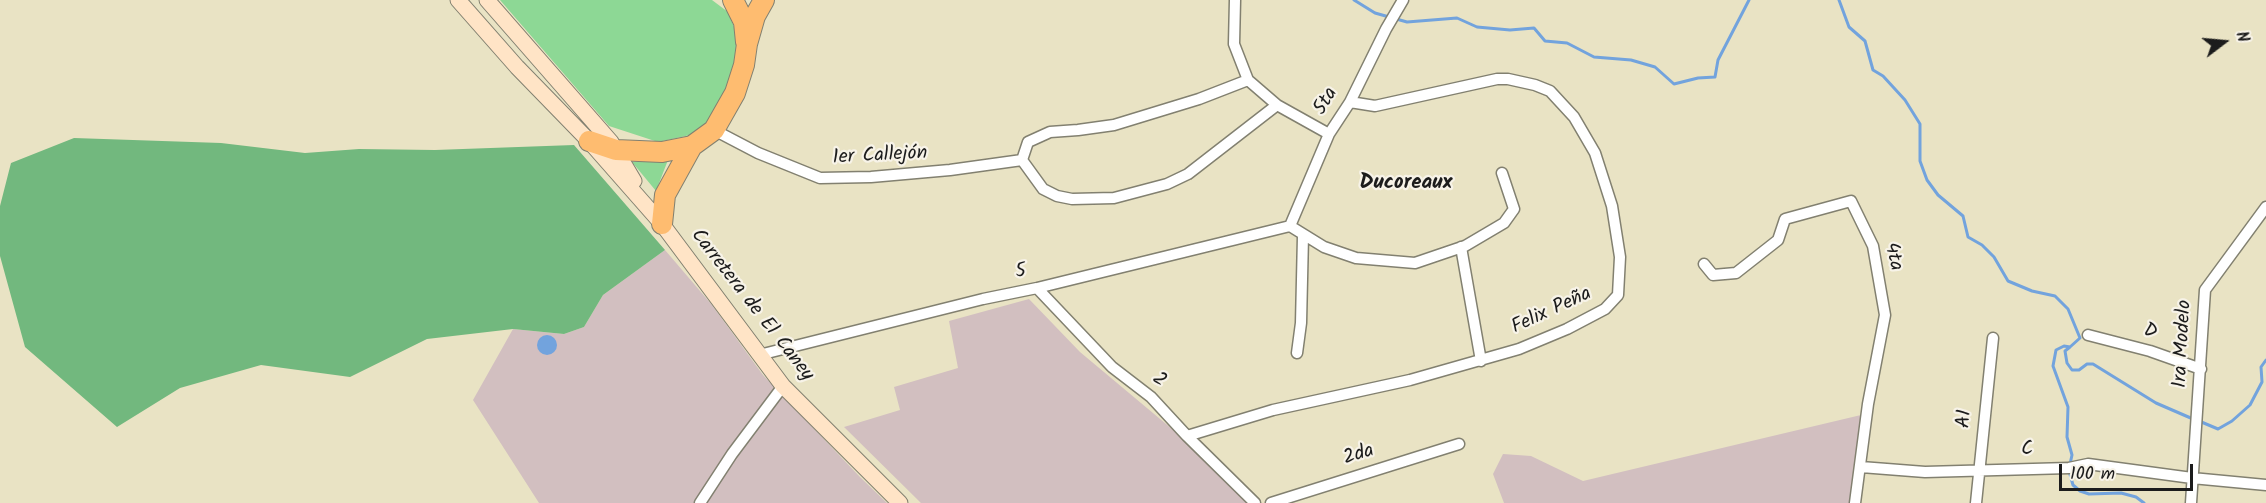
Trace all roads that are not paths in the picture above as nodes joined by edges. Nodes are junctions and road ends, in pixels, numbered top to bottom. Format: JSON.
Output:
{"nodes":[{"id":1,"x":458,"y":0,"type":"edge"},
{"id":2,"x":487,"y":0,"type":"edge"},
{"id":3,"x":733,"y":0,"type":"edge"},
{"id":4,"x":764,"y":0,"type":"edge"},
{"id":5,"x":1235,"y":0,"type":"edge"},
{"id":6,"x":1402,"y":2,"type":"edge"},
{"id":7,"x":747,"y":44,"type":"junction"},
{"id":8,"x":1248,"y":80,"type":"junction"},
{"id":9,"x":1350,"y":102,"type":"junction"},
{"id":10,"x":1277,"y":105,"type":"junction"},
{"id":11,"x":714,"y":130,"type":"junction"},
{"id":12,"x":1329,"y":134,"type":"junction"},
{"id":13,"x":590,"y":141,"type":"junction"},
{"id":14,"x":613,"y":146,"type":"junction"},
{"id":15,"x":692,"y":146,"type":"junction"},
{"id":16,"x":1022,"y":160,"type":"junction"},
{"id":17,"x":1502,"y":173,"type":"dead end"},
{"id":18,"x":2266,"y":207,"type":"edge"},
{"id":19,"x":649,"y":209,"type":"junction"},
{"id":20,"x":662,"y":224,"type":"junction"},
{"id":21,"x":1290,"y":226,"type":"junction"},
{"id":22,"x":1303,"y":236,"type":"junction"},
{"id":23,"x":1461,"y":247,"type":"junction"},
{"id":24,"x":1704,"y":264,"type":"dead end"},
{"id":25,"x":1037,"y":288,"type":"junction"},
{"id":26,"x":2088,"y":335,"type":"dead end"},
{"id":27,"x":1993,"y":338,"type":"dead end"},
{"id":28,"x":1297,"y":353,"type":"dead end"},
{"id":29,"x":759,"y":355,"type":"junction"},
{"id":30,"x":1480,"y":361,"type":"junction"},
{"id":31,"x":2201,"y":369,"type":"junction"},
{"id":32,"x":783,"y":386,"type":"junction"},
{"id":33,"x":1187,"y":436,"type":"junction"},
{"id":34,"x":1459,"y":444,"type":"dead end"},
{"id":35,"x":1861,"y":467,"type":"junction"},
{"id":36,"x":1980,"y":471,"type":"junction"},
{"id":37,"x":2192,"y":478,"type":"junction"},
{"id":38,"x":2266,"y":485,"type":"edge"},
{"id":39,"x":700,"y":503,"type":"edge"},
{"id":40,"x":900,"y":503,"type":"edge"},
{"id":41,"x":1255,"y":503,"type":"edge"},
{"id":42,"x":1271,"y":503,"type":"edge"},
{"id":43,"x":1855,"y":503,"type":"edge"},
{"id":44,"x":1976,"y":503,"type":"edge"},
{"id":45,"x":2191,"y":503,"type":"edge"}],
"edges":[{"from":1,"to":13,"type":"main road","name":"Carretera de El Caney"},
{"from":2,"to":14,"type":"main road","name":"Carretera de El Caney"},
{"from":3,"to":7,"type":"highway"},
{"from":4,"to":7,"type":"highway"},
{"from":5,"to":8,"type":"street"},
{"from":6,"to":9,"type":"street","name":"5ta"},
{"from":7,"to":11,"type":"highway"},
{"from":8,"to":10,"type":"street"},
{"from":8,"to":16,"type":"street"},
{"from":9,"to":12,"type":"street","name":"5ta"},
{"from":9,"to":30,"type":"street","name":"Felix Peña"},
{"from":10,"to":12,"type":"street"},
{"from":10,"to":16,"type":"street"},
{"from":11,"to":15,"type":"highway"},
{"from":11,"to":16,"type":"street","name":"1er Callejón"},
{"from":12,"to":21,"type":"street","name":"5ta"},
{"from":13,"to":14,"type":"highway"},
{"from":13,"to":19,"type":"main road","name":"Carretera de El Caney"},
{"from":14,"to":15,"type":"highway"},
{"from":14,"to":19,"type":"main road","name":"Carretera de El Caney"},
{"from":15,"to":20,"type":"highway"},
{"from":17,"to":23,"type":"street"},
{"from":18,"to":31,"type":"street","name":"1ra Modelo"},
{"from":19,"to":20,"type":"main road","name":"Carretera de El Caney"},
{"from":20,"to":29,"type":"main road","name":"Carretera de El Caney"},
{"from":21,"to":22,"type":"street"},
{"from":21,"to":25,"type":"street","name":"5"},
{"from":22,"to":23,"type":"street"},
{"from":22,"to":28,"type":"street"},
{"from":23,"to":30,"type":"street"},
{"from":24,"to":35,"type":"street","name":"4ta"},
{"from":25,"to":29,"type":"street","name":"5"},
{"from":25,"to":33,"type":"street","name":"2"},
{"from":26,"to":31,"type":"street","name":"D"},
{"from":27,"to":36,"type":"street","name":"A1"},
{"from":29,"to":32,"type":"main road","name":"Carretera de El Caney"},
{"from":30,"to":33,"type":"street","name":"Felix Peña"},
{"from":31,"to":37,"type":"street","name":"1ra Modelo"},
{"from":32,"to":39,"type":"street"},
{"from":32,"to":40,"type":"main road","name":"Carretera de El Caney"},
{"from":33,"to":41,"type":"street","name":"2"},
{"from":34,"to":42,"type":"street","name":"2da"},
{"from":35,"to":36,"type":"street","name":"C"},
{"from":35,"to":43,"type":"street","name":"4ta"},
{"from":36,"to":37,"type":"street","name":"C"},
{"from":36,"to":44,"type":"street","name":"A1"},
{"from":37,"to":38,"type":"street","name":"C"},
{"from":37,"to":45,"type":"street","name":"1ra Modelo"}]}
